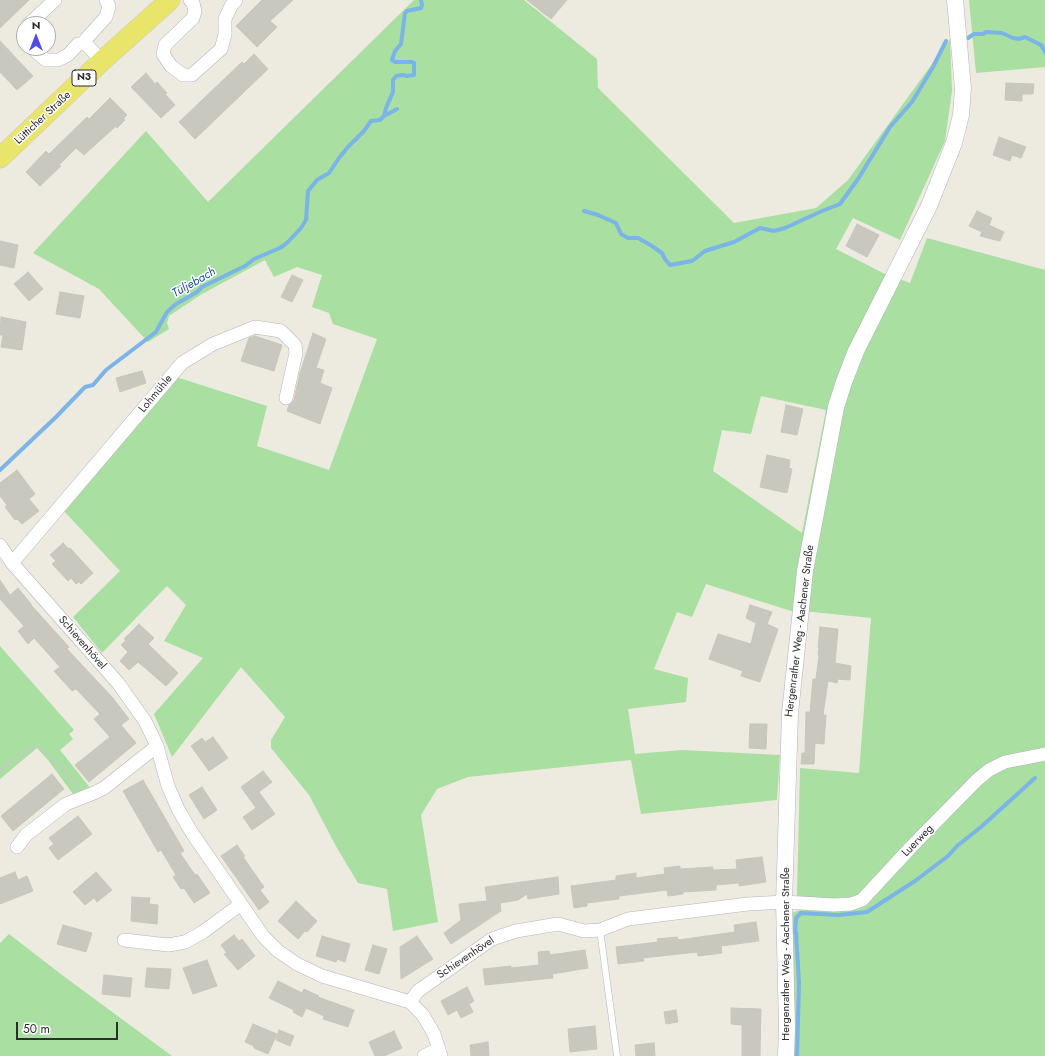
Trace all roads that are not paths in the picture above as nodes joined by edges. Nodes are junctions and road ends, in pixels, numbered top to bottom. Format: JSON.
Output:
{"nodes":[{"id":1,"x":55,"y":0,"type":"edge"},
{"id":2,"x":106,"y":0,"type":"edge"},
{"id":3,"x":170,"y":0,"type":"edge"},
{"id":4,"x":190,"y":0,"type":"edge"},
{"id":5,"x":236,"y":0,"type":"edge"},
{"id":6,"x":955,"y":0,"type":"edge"},
{"id":7,"x":38,"y":16,"type":"edge"},
{"id":8,"x":86,"y":44,"type":"junction"},
{"id":9,"x":41,"y":56,"type":"edge"},
{"id":10,"x":102,"y":61,"type":"junction"},
{"id":11,"x":0,"y":158,"type":"edge"},
{"id":12,"x":286,"y":398,"type":"dead end"},
{"id":13,"x":0,"y":544,"type":"edge"},
{"id":14,"x":12,"y":563,"type":"junction"},
{"id":15,"x":158,"y":746,"type":"junction"},
{"id":16,"x":1045,"y":754,"type":"edge"},
{"id":17,"x":17,"y":847,"type":"dead end"},
{"id":18,"x":784,"y":902,"type":"junction"},
{"id":19,"x":240,"y":904,"type":"junction"},
{"id":20,"x":600,"y":930,"type":"junction"},
{"id":21,"x":124,"y":940,"type":"dead end"},
{"id":22,"x":410,"y":1002,"type":"junction"},
{"id":23,"x":440,"y":1052,"type":"edge"},
{"id":24,"x":424,"y":1056,"type":"edge"},
{"id":25,"x":617,"y":1056,"type":"edge"},
{"id":26,"x":786,"y":1056,"type":"edge"}],
"edges":[{"from":1,"to":7,"type":"street"},
{"from":2,"to":8,"type":"street"},
{"from":3,"to":10,"type":"main road","name":"Lütticher Straße","number":"N3"},
{"from":4,"to":5,"type":"street"},
{"from":6,"to":18,"type":"street","name":"Hergenrather Weg - Aachener Straße"},
{"from":8,"to":9,"type":"street"},
{"from":8,"to":10,"type":"street"},
{"from":10,"to":11,"type":"main road","name":"Lütticher Straße","number":"N3"},
{"from":12,"to":14,"type":"street","name":"Lohmühle"},
{"from":13,"to":14,"type":"street","name":"Schievenhövel"},
{"from":14,"to":15,"type":"street","name":"Schievenhövel"},
{"from":15,"to":17,"type":"street"},
{"from":15,"to":19,"type":"street","name":"Schievenhövel"},
{"from":16,"to":18,"type":"street","name":"Luerweg"},
{"from":18,"to":20,"type":"street","name":"Schievenhövel"},
{"from":18,"to":26,"type":"street","name":"Hergenrather Weg - Aachener Straße"},
{"from":19,"to":21,"type":"street"},
{"from":19,"to":22,"type":"street","name":"Schievenhövel"},
{"from":20,"to":22,"type":"street","name":"Schievenhövel"},
{"from":20,"to":25,"type":"lane"},
{"from":22,"to":23,"type":"street"},
{"from":23,"to":24,"type":"street"}]}
